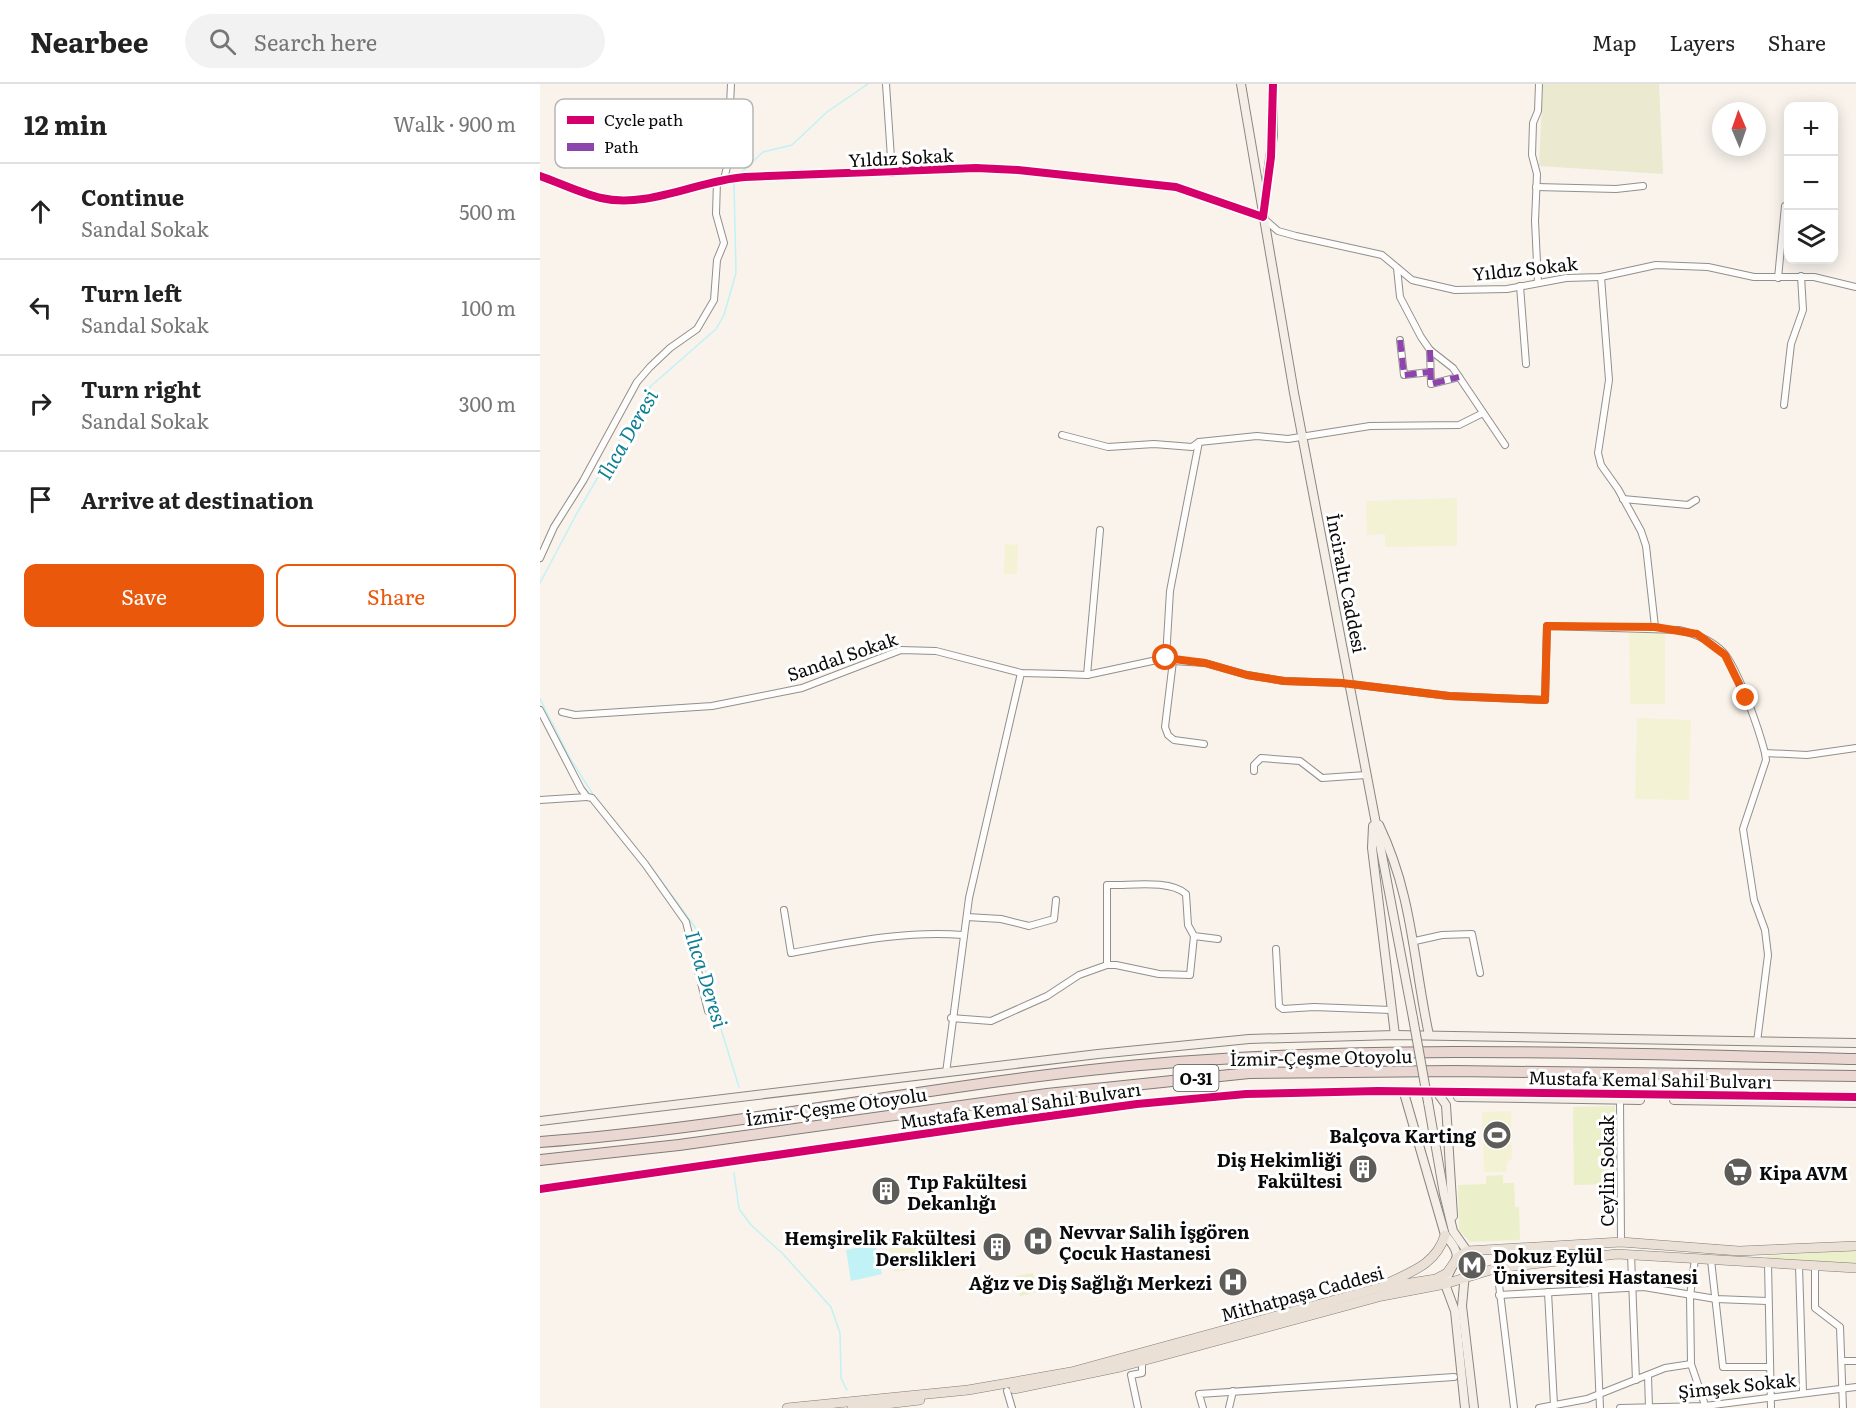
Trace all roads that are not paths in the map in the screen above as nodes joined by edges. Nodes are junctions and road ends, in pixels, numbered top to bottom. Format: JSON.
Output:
{"nodes":[{"id":1,"x":730,"y":84,"type":"edge"},
{"id":2,"x":886,"y":84,"type":"edge"},
{"id":3,"x":1240,"y":84,"type":"edge"},
{"id":4,"x":1273,"y":84,"type":"edge"},
{"id":5,"x":1539,"y":84,"type":"edge"},
{"id":6,"x":730,"y":99,"type":"edge"},
{"id":7,"x":728,"y":168,"type":"edge"},
{"id":8,"x":892,"y":173,"type":"junction"},
{"id":9,"x":540,"y":176,"type":"edge"},
{"id":10,"x":722,"y":179,"type":"junction"},
{"id":11,"x":1643,"y":186,"type":"dead end"},
{"id":12,"x":1536,"y":187,"type":"junction"},
{"id":13,"x":1785,"y":210,"type":"edge"},
{"id":14,"x":1263,"y":217,"type":"junction"},
{"id":15,"x":1397,"y":268,"type":"junction"},
{"id":16,"x":1801,"y":276,"type":"junction"},
{"id":17,"x":1601,"y":277,"type":"junction"},
{"id":18,"x":1779,"y":278,"type":"junction"},
{"id":19,"x":1538,"y":283,"type":"junction"},
{"id":20,"x":1520,"y":286,"type":"junction"},
{"id":21,"x":1856,"y":287,"type":"edge"},
{"id":22,"x":1400,"y":340,"type":"dead end"},
{"id":23,"x":1430,"y":350,"type":"junction"},
{"id":24,"x":1526,"y":364,"type":"dead end"},
{"id":25,"x":1430,"y":372,"type":"junction"},
{"id":26,"x":1459,"y":377,"type":"junction"},
{"id":27,"x":1784,"y":405,"type":"dead end"},
{"id":28,"x":1483,"y":412,"type":"junction"},
{"id":29,"x":1062,"y":435,"type":"dead end"},
{"id":30,"x":1302,"y":437,"type":"junction"},
{"id":31,"x":1199,"y":442,"type":"junction"},
{"id":32,"x":1504,"y":445,"type":"dead end"},
{"id":33,"x":1623,"y":499,"type":"junction"},
{"id":34,"x":1696,"y":500,"type":"dead end"},
{"id":35,"x":1100,"y":530,"type":"dead end"},
{"id":36,"x":540,"y":558,"type":"edge"},
{"id":37,"x":1655,"y":627,"type":"junction"},
{"id":38,"x":1166,"y":658,"type":"junction"},
{"id":39,"x":1173,"y":661,"type":"junction"},
{"id":40,"x":1021,"y":673,"type":"junction"},
{"id":41,"x":1087,"y":675,"type":"junction"},
{"id":42,"x":1350,"y":685,"type":"junction"},
{"id":43,"x":540,"y":710,"type":"edge"},
{"id":44,"x":562,"y":712,"type":"dead end"},
{"id":45,"x":1204,"y":744,"type":"dead end"},
{"id":46,"x":1856,"y":748,"type":"edge"},
{"id":47,"x":1766,"y":753,"type":"junction"},
{"id":48,"x":1254,"y":771,"type":"dead end"},
{"id":49,"x":1366,"y":775,"type":"junction"},
{"id":50,"x":587,"y":797,"type":"junction"},
{"id":51,"x":540,"y":800,"type":"edge"},
{"id":52,"x":1374,"y":814,"type":"junction"},
{"id":53,"x":1056,"y":900,"type":"dead end"},
{"id":54,"x":784,"y":910,"type":"dead end"},
{"id":55,"x":967,"y":917,"type":"junction"},
{"id":56,"x":963,"y":935,"type":"junction"},
{"id":57,"x":1194,"y":936,"type":"junction"},
{"id":58,"x":1218,"y":939,"type":"dead end"},
{"id":59,"x":1415,"y":941,"type":"junction"},
{"id":60,"x":1276,"y":949,"type":"dead end"},
{"id":61,"x":1107,"y":965,"type":"junction"},
{"id":62,"x":1480,"y":973,"type":"dead end"},
{"id":63,"x":1391,"y":1010,"type":"junction"},
{"id":64,"x":708,"y":1011,"type":"dead end"},
{"id":65,"x":951,"y":1018,"type":"junction"},
{"id":66,"x":1395,"y":1035,"type":"junction"},
{"id":67,"x":1429,"y":1035,"type":"junction"},
{"id":68,"x":1757,"y":1042,"type":"junction"},
{"id":69,"x":1856,"y":1043,"type":"edge"},
{"id":70,"x":1856,"y":1059,"type":"edge"},
{"id":71,"x":946,"y":1073,"type":"junction"},
{"id":72,"x":1856,"y":1076,"type":"edge"},
{"id":73,"x":1440,"y":1092,"type":"junction"},
{"id":74,"x":1404,"y":1093,"type":"junction"},
{"id":75,"x":1456,"y":1097,"type":"junction"},
{"id":76,"x":1856,"y":1097,"type":"edge"},
{"id":77,"x":1620,"y":1100,"type":"junction"},
{"id":78,"x":1856,"y":1103,"type":"edge"},
{"id":79,"x":1446,"y":1105,"type":"junction"},
{"id":80,"x":540,"y":1121,"type":"edge"},
{"id":81,"x":540,"y":1142,"type":"edge"},
{"id":82,"x":540,"y":1160,"type":"edge"},
{"id":83,"x":603,"y":1179,"type":"junction"},
{"id":84,"x":540,"y":1183,"type":"edge"},
{"id":85,"x":540,"y":1189,"type":"edge"},
{"id":86,"x":1448,"y":1233,"type":"junction"},
{"id":87,"x":1621,"y":1242,"type":"junction"},
{"id":88,"x":1856,"y":1246,"type":"edge"},
{"id":89,"x":1499,"y":1249,"type":"junction"},
{"id":90,"x":1467,"y":1251,"type":"junction"},
{"id":91,"x":1630,"y":1254,"type":"junction"},
{"id":92,"x":1458,"y":1257,"type":"junction"},
{"id":93,"x":1695,"y":1259,"type":"junction"},
{"id":94,"x":1711,"y":1260,"type":"junction"},
{"id":95,"x":1768,"y":1263,"type":"junction"},
{"id":96,"x":1799,"y":1266,"type":"junction"},
{"id":97,"x":1815,"y":1266,"type":"junction"},
{"id":98,"x":1499,"y":1268,"type":"junction"},
{"id":99,"x":1856,"y":1268,"type":"edge"},
{"id":100,"x":1465,"y":1277,"type":"junction"},
{"id":101,"x":1446,"y":1284,"type":"junction"},
{"id":102,"x":1632,"y":1287,"type":"junction"},
{"id":103,"x":1595,"y":1290,"type":"junction"},
{"id":104,"x":1381,"y":1292,"type":"junction"},
{"id":105,"x":1548,"y":1292,"type":"junction"},
{"id":106,"x":1499,"y":1295,"type":"junction"},
{"id":107,"x":1690,"y":1296,"type":"junction"},
{"id":108,"x":1716,"y":1299,"type":"junction"},
{"id":109,"x":1767,"y":1301,"type":"junction"},
{"id":110,"x":1142,"y":1361,"type":"junction"},
{"id":111,"x":1842,"y":1361,"type":"junction"},
{"id":112,"x":1856,"y":1361,"type":"edge"},
{"id":113,"x":1129,"y":1364,"type":"junction"},
{"id":114,"x":1691,"y":1364,"type":"junction"},
{"id":115,"x":1769,"y":1367,"type":"junction"},
{"id":116,"x":1131,"y":1375,"type":"junction"},
{"id":117,"x":1648,"y":1376,"type":"junction"},
{"id":118,"x":1454,"y":1377,"type":"dead end"},
{"id":119,"x":1636,"y":1380,"type":"junction"},
{"id":120,"x":1856,"y":1387,"type":"edge"},
{"id":121,"x":1842,"y":1388,"type":"junction"},
{"id":122,"x":1007,"y":1391,"type":"junction"},
{"id":123,"x":1233,"y":1391,"type":"junction"},
{"id":124,"x":1803,"y":1392,"type":"junction"},
{"id":125,"x":1600,"y":1395,"type":"junction"},
{"id":126,"x":1770,"y":1397,"type":"junction"},
{"id":127,"x":919,"y":1404,"type":"edge"},
{"id":128,"x":1554,"y":1405,"type":"junction"},
{"id":129,"x":1667,"y":1407,"type":"edge"},
{"id":130,"x":1706,"y":1407,"type":"edge"},
{"id":131,"x":788,"y":1408,"type":"edge"},
{"id":132,"x":852,"y":1408,"type":"edge"},
{"id":133,"x":1012,"y":1408,"type":"edge"},
{"id":134,"x":1138,"y":1408,"type":"edge"},
{"id":135,"x":1203,"y":1408,"type":"edge"},
{"id":136,"x":1229,"y":1408,"type":"edge"},
{"id":137,"x":1465,"y":1408,"type":"edge"},
{"id":138,"x":1474,"y":1408,"type":"edge"},
{"id":139,"x":1514,"y":1408,"type":"edge"},
{"id":140,"x":1539,"y":1408,"type":"edge"},
{"id":141,"x":1600,"y":1408,"type":"edge"},
{"id":142,"x":1620,"y":1408,"type":"edge"},
{"id":143,"x":1649,"y":1408,"type":"edge"},
{"id":144,"x":1771,"y":1408,"type":"edge"},
{"id":145,"x":1844,"y":1408,"type":"edge"}],
"edges":[{"from":1,"to":6,"type":"street"},
{"from":2,"to":8,"type":"street"},
{"from":3,"to":14,"type":"main road","name":"İnciraltı Caddesi"},
{"from":4,"to":14,"type":"main road"},
{"from":5,"to":12,"type":"street"},
{"from":7,"to":10,"type":"street"},
{"from":8,"to":10,"type":"main road","name":"Yıldız Sokak"},
{"from":8,"to":14,"type":"main road","name":"Yıldız Sokak"},
{"from":9,"to":10,"type":"main road","name":"Yıldız Sokak"},
{"from":10,"to":36,"type":"street"},
{"from":11,"to":12,"type":"street"},
{"from":12,"to":19,"type":"street"},
{"from":13,"to":18,"type":"street"},
{"from":14,"to":15,"type":"street","name":"Yıldız Sokak"},
{"from":14,"to":30,"type":"main road","name":"İnciraltı Caddesi"},
{"from":15,"to":20,"type":"street","name":"Yıldız Sokak"},
{"from":15,"to":23,"type":"street"},
{"from":16,"to":18,"type":"street","name":"Yıldız Sokak"},
{"from":16,"to":21,"type":"street","name":"Yıldız Sokak"},
{"from":16,"to":27,"type":"street"},
{"from":17,"to":18,"type":"street","name":"Yıldız Sokak"},
{"from":17,"to":19,"type":"street","name":"Yıldız Sokak"},
{"from":17,"to":33,"type":"street"},
{"from":19,"to":20,"type":"street","name":"Yıldız Sokak"},
{"from":20,"to":24,"type":"street"},
{"from":22,"to":25,"type":"street"},
{"from":23,"to":25,"type":"street"},
{"from":23,"to":26,"type":"street"},
{"from":25,"to":26,"type":"street"},
{"from":26,"to":28,"type":"street"},
{"from":28,"to":30,"type":"street"},
{"from":28,"to":32,"type":"street"},
{"from":29,"to":31,"type":"street"},
{"from":30,"to":31,"type":"street"},
{"from":30,"to":42,"type":"main road","name":"İnciraltı Caddesi"},
{"from":31,"to":38,"type":"street"},
{"from":33,"to":34,"type":"street"},
{"from":33,"to":37,"type":"street"},
{"from":35,"to":41,"type":"street"},
{"from":37,"to":42,"type":"street"},
{"from":37,"to":47,"type":"street"},
{"from":38,"to":39,"type":"street"},
{"from":38,"to":41,"type":"street","name":"Sandal Sokak"},
{"from":39,"to":42,"type":"street"},
{"from":39,"to":45,"type":"street"},
{"from":40,"to":41,"type":"street","name":"Sandal Sokak"},
{"from":40,"to":44,"type":"street","name":"Sandal Sokak"},
{"from":40,"to":55,"type":"street"},
{"from":42,"to":49,"type":"main road","name":"İnciraltı Caddesi"},
{"from":43,"to":50,"type":"street"},
{"from":46,"to":47,"type":"street"},
{"from":47,"to":68,"type":"street"},
{"from":48,"to":49,"type":"street"},
{"from":49,"to":52,"type":"main road","name":"İnciraltı Caddesi"},
{"from":50,"to":51,"type":"street"},
{"from":50,"to":64,"type":"street"},
{"from":52,"to":59,"type":"main road"},
{"from":52,"to":63,"type":"main road"},
{"from":52,"to":86,"type":"main road","name":"İnciraltı Caddesi","bridge":true},
{"from":53,"to":55,"type":"street"},
{"from":54,"to":56,"type":"street"},
{"from":55,"to":56,"type":"street"},
{"from":56,"to":65,"type":"street"},
{"from":57,"to":58,"type":"street"},
{"from":57,"to":61,"type":"street"},
{"from":57,"to":61,"type":"street"},
{"from":59,"to":62,"type":"street"},
{"from":59,"to":67,"type":"main road"},
{"from":60,"to":63,"type":"street"},
{"from":61,"to":65,"type":"street"},
{"from":63,"to":66,"type":"main road"},
{"from":65,"to":71,"type":"street"},
{"from":66,"to":67,"type":"main road"},
{"from":66,"to":71,"type":"main road"},
{"from":67,"to":68,"type":"main road"},
{"from":68,"to":69,"type":"main road"},
{"from":70,"to":81,"type":"highway","name":"İzmir-Çeşme Otoyolu","number":"O-31"},
{"from":71,"to":80,"type":"main road"},
{"from":72,"to":82,"type":"highway","name":"İzmir-Çeşme Otoyolu","number":"O-31"},
{"from":73,"to":74,"type":"main road","name":"Mustafa Kemal Sahil Bulvarı"},
{"from":73,"to":75,"type":"main road","name":"Mustafa Kemal Sahil Bulvarı"},
{"from":73,"to":76,"type":"main road","name":"Mustafa Kemal Sahil Bulvarı"},
{"from":73,"to":79,"type":"main road"},
{"from":74,"to":83,"type":"main road","name":"Mustafa Kemal Sahil Bulvarı"},
{"from":74,"to":86,"type":"main road"},
{"from":75,"to":77,"type":"main road","name":"Mustafa Kemal Sahil Bulvarı"},
{"from":75,"to":79,"type":"main road"},
{"from":77,"to":78,"type":"main road","name":"Mustafa Kemal Sahil Bulvarı"},
{"from":77,"to":87,"type":"street","name":"Ceylin Sokak"},
{"from":79,"to":86,"type":"main road"},
{"from":83,"to":84,"type":"main road","name":"Mustafa Kemal Sahil Bulvarı"},
{"from":83,"to":85,"type":"main road","name":"Mustafa Kemal Sahil Bulvarı"},
{"from":86,"to":90,"type":"main road"},
{"from":86,"to":92,"type":"main road"},
{"from":86,"to":104,"type":"main road"},
{"from":87,"to":88,"type":"main road"},
{"from":87,"to":89,"type":"main road"},
{"from":89,"to":90,"type":"main road"},
{"from":89,"to":98,"type":"main road"},
{"from":90,"to":92,"type":"main road","name":"Mithatpaşa Caddesi"},
{"from":90,"to":100,"type":"main road"},
{"from":91,"to":93,"type":"main road","name":"Mithatpaşa Caddesi"},
{"from":91,"to":98,"type":"main road","name":"Mithatpaşa Caddesi"},
{"from":91,"to":102,"type":"street"},
{"from":92,"to":101,"type":"main road"},
{"from":92,"to":104,"type":"main road","name":"Mithatpaşa Caddesi"},
{"from":93,"to":94,"type":"main road","name":"Mithatpaşa Caddesi"},
{"from":93,"to":107,"type":"street"},
{"from":94,"to":95,"type":"main road","name":"Mithatpaşa Caddesi"},
{"from":94,"to":108,"type":"street"},
{"from":95,"to":96,"type":"main road","name":"Mithatpaşa Caddesi"},
{"from":95,"to":109,"type":"street"},
{"from":96,"to":97,"type":"main road","name":"Mithatpaşa Caddesi"},
{"from":96,"to":124,"type":"street"},
{"from":97,"to":99,"type":"main road","name":"Mithatpaşa Caddesi"},
{"from":97,"to":111,"type":"street"},
{"from":98,"to":100,"type":"main road","name":"Mithatpaşa Caddesi"},
{"from":98,"to":106,"type":"street"},
{"from":100,"to":101,"type":"main road","name":"Mithatpaşa Caddesi"},
{"from":100,"to":138,"type":"main road"},
{"from":101,"to":104,"type":"main road","name":"Mithatpaşa Caddesi"},
{"from":101,"to":137,"type":"main road"},
{"from":102,"to":103,"type":"street"},
{"from":102,"to":107,"type":"street"},
{"from":102,"to":119,"type":"street"},
{"from":103,"to":105,"type":"street"},
{"from":103,"to":125,"type":"street"},
{"from":104,"to":110,"type":"main road","name":"Mithatpaşa Caddesi"},
{"from":104,"to":131,"type":"main road","name":"Mithatpaşa Caddesi"},
{"from":105,"to":106,"type":"street"},
{"from":105,"to":128,"type":"street"},
{"from":106,"to":139,"type":"street"},
{"from":107,"to":108,"type":"street"},
{"from":107,"to":114,"type":"street"},
{"from":108,"to":109,"type":"street"},
{"from":108,"to":115,"type":"street"},
{"from":109,"to":115,"type":"street"},
{"from":110,"to":113,"type":"main road","name":"Mithatpaşa Caddesi"},
{"from":110,"to":116,"type":"street"},
{"from":111,"to":112,"type":"street"},
{"from":111,"to":121,"type":"street"},
{"from":113,"to":116,"type":"street"},
{"from":113,"to":122,"type":"main road","name":"Mithatpaşa Caddesi"},
{"from":114,"to":117,"type":"street"},
{"from":114,"to":130,"type":"street"},
{"from":115,"to":126,"type":"street"},
{"from":116,"to":134,"type":"street"},
{"from":117,"to":119,"type":"street"},
{"from":117,"to":143,"type":"street"},
{"from":118,"to":123,"type":"street"},
{"from":119,"to":125,"type":"street"},
{"from":120,"to":121,"type":"street","name":"Şimşek Sokak"},
{"from":121,"to":124,"type":"street","name":"Şimşek Sokak"},
{"from":121,"to":145,"type":"street"},
{"from":122,"to":127,"type":"main road","name":"Mithatpaşa Caddesi"},
{"from":122,"to":133,"type":"street"},
{"from":123,"to":135,"type":"street"},
{"from":123,"to":136,"type":"street"},
{"from":124,"to":126,"type":"street","name":"Şimşek Sokak"},
{"from":125,"to":128,"type":"street"},
{"from":125,"to":141,"type":"street"},
{"from":126,"to":130,"type":"street","name":"Şimşek Sokak"},
{"from":126,"to":144,"type":"street"},
{"from":127,"to":132,"type":"main road","name":"Mithatpaşa Caddesi"},
{"from":128,"to":140,"type":"street"},
{"from":129,"to":130,"type":"street","name":"Şimşek Sokak"},
{"from":129,"to":143,"type":"street","name":"Şimşek Sokak"},
{"from":142,"to":143,"type":"street","name":"Şimşek Sokak"}]}
